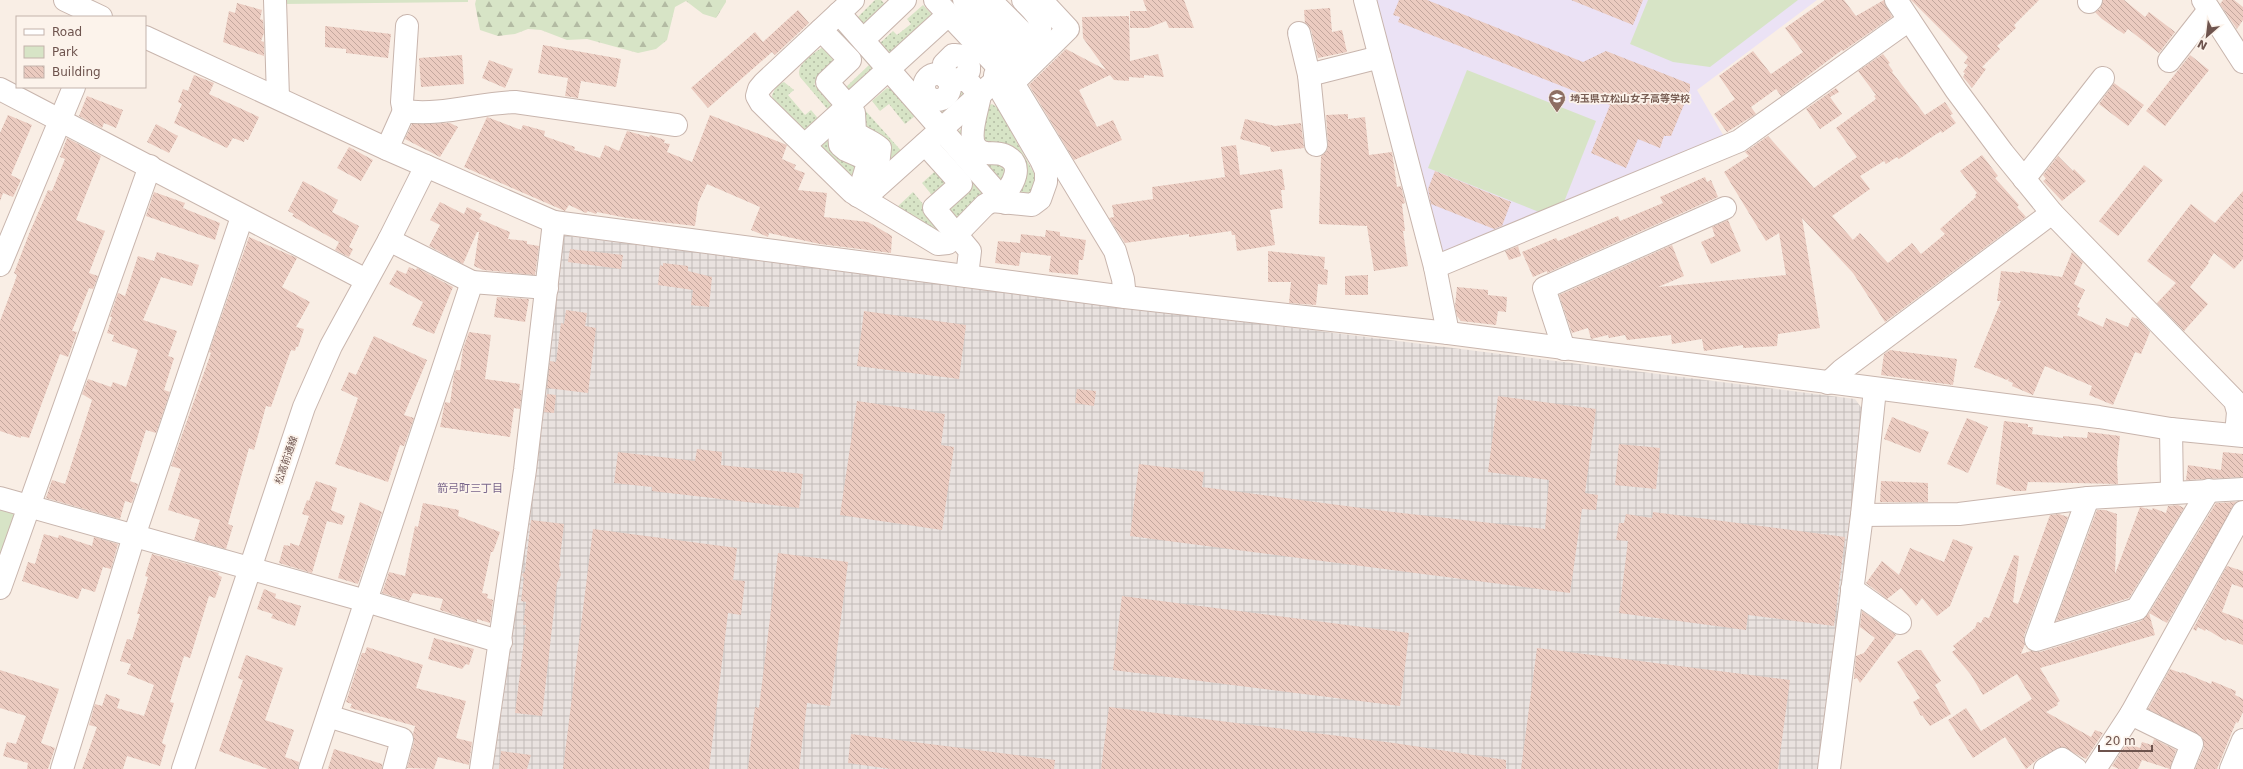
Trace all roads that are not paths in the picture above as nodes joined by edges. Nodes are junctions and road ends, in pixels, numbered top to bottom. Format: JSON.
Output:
{"nodes":[{"id":1,"x":65,"y":0,"type":"edge"},
{"id":2,"x":275,"y":0,"type":"edge"},
{"id":3,"x":905,"y":0,"type":"edge"},
{"id":4,"x":990,"y":0,"type":"edge"},
{"id":5,"x":1022,"y":0,"type":"edge"},
{"id":6,"x":1041,"y":0,"type":"edge"},
{"id":7,"x":1365,"y":0,"type":"edge"},
{"id":8,"x":1896,"y":0,"type":"edge"},
{"id":9,"x":949,"y":5,"type":"edge"},
{"id":10,"x":2206,"y":5,"type":"edge"},
{"id":11,"x":846,"y":6,"type":"edge"},
{"id":12,"x":99,"y":16,"type":"edge"},
{"id":13,"x":1909,"y":20,"type":"junction"},
{"id":14,"x":407,"y":26,"type":"dead end"},
{"id":15,"x":821,"y":30,"type":"junction"},
{"id":16,"x":1299,"y":33,"type":"dead end"},
{"id":17,"x":146,"y":37,"type":"edge"},
{"id":18,"x":863,"y":40,"type":"junction"},
{"id":19,"x":2239,"y":46,"type":"edge"},
{"id":20,"x":907,"y":53,"type":"junction"},
{"id":21,"x":1380,"y":57,"type":"junction"},
{"id":22,"x":2169,"y":61,"type":"dead end"},
{"id":23,"x":1004,"y":68,"type":"junction"},
{"id":24,"x":889,"y":70,"type":"junction"},
{"id":25,"x":1309,"y":75,"type":"junction"},
{"id":26,"x":2103,"y":78,"type":"dead end"},
{"id":27,"x":74,"y":88,"type":"edge"},
{"id":28,"x":0,"y":89,"type":"edge"},
{"id":29,"x":278,"y":98,"type":"junction"},
{"id":30,"x":848,"y":106,"type":"junction"},
{"id":31,"x":404,"y":111,"type":"junction"},
{"id":32,"x":61,"y":120,"type":"junction"},
{"id":33,"x":676,"y":125,"type":"dead end"},
{"id":34,"x":941,"y":129,"type":"junction"},
{"id":35,"x":925,"y":144,"type":"junction"},
{"id":36,"x":805,"y":145,"type":"junction"},
{"id":37,"x":1316,"y":145,"type":"dead end"},
{"id":38,"x":387,"y":149,"type":"junction"},
{"id":39,"x":150,"y":166,"type":"junction"},
{"id":40,"x":426,"y":166,"type":"junction"},
{"id":41,"x":2024,"y":179,"type":"junction"},
{"id":42,"x":861,"y":197,"type":"junction"},
{"id":43,"x":1004,"y":200,"type":"junction"},
{"id":44,"x":1725,"y":208,"type":"dead end"},
{"id":45,"x":2052,"y":213,"type":"junction"},
{"id":46,"x":242,"y":217,"type":"junction"},
{"id":47,"x":554,"y":222,"type":"junction"},
{"id":48,"x":958,"y":234,"type":"junction"},
{"id":49,"x":389,"y":240,"type":"junction"},
{"id":50,"x":0,"y":265,"type":"edge"},
{"id":51,"x":1435,"y":267,"type":"junction"},
{"id":52,"x":967,"y":276,"type":"junction"},
{"id":53,"x":366,"y":280,"type":"junction"},
{"id":54,"x":472,"y":282,"type":"junction"},
{"id":55,"x":547,"y":288,"type":"junction"},
{"id":56,"x":1125,"y":297,"type":"junction"},
{"id":57,"x":1448,"y":333,"type":"junction"},
{"id":58,"x":1564,"y":349,"type":"junction"},
{"id":59,"x":1828,"y":383,"type":"junction"},
{"id":60,"x":1875,"y":389,"type":"junction"},
{"id":61,"x":2170,"y":429,"type":"junction"},
{"id":62,"x":2239,"y":436,"type":"edge"},
{"id":63,"x":2243,"y":489,"type":"edge"},
{"id":64,"x":2208,"y":490,"type":"junction"},
{"id":65,"x":2172,"y":492,"type":"junction"},
{"id":66,"x":0,"y":498,"type":"edge"},
{"id":67,"x":2088,"y":498,"type":"junction"},
{"id":68,"x":28,"y":506,"type":"junction"},
{"id":69,"x":2243,"y":512,"type":"edge"},
{"id":70,"x":1862,"y":515,"type":"junction"},
{"id":71,"x":134,"y":536,"type":"junction"},
{"id":72,"x":249,"y":568,"type":"junction"},
{"id":73,"x":0,"y":588,"type":"edge"},
{"id":74,"x":1852,"y":589,"type":"junction"},
{"id":75,"x":366,"y":601,"type":"junction"},
{"id":76,"x":1900,"y":623,"type":"dead end"},
{"id":77,"x":501,"y":642,"type":"junction"},
{"id":78,"x":2132,"y":714,"type":"junction"},
{"id":79,"x":328,"y":716,"type":"junction"},
{"id":80,"x":2243,"y":740,"type":"edge"},
{"id":81,"x":62,"y":769,"type":"edge"},
{"id":82,"x":183,"y":769,"type":"edge"},
{"id":83,"x":310,"y":769,"type":"edge"},
{"id":84,"x":394,"y":769,"type":"edge"},
{"id":85,"x":482,"y":769,"type":"edge"},
{"id":86,"x":1829,"y":769,"type":"edge"},
{"id":87,"x":2045,"y":769,"type":"edge"},
{"id":88,"x":2076,"y":769,"type":"edge"},
{"id":89,"x":2095,"y":769,"type":"edge"},
{"id":90,"x":2182,"y":769,"type":"edge"},
{"id":91,"x":2231,"y":769,"type":"edge"}],
"edges":[{"from":1,"to":12,"type":"street"},
{"from":2,"to":29,"type":"street"},
{"from":3,"to":18,"type":"street"},
{"from":4,"to":23,"type":"street"},
{"from":5,"to":23,"type":"street"},
{"from":6,"to":56,"type":"street"},
{"from":7,"to":21,"type":"street"},
{"from":8,"to":13,"type":"street"},
{"from":9,"to":20,"type":"street"},
{"from":9,"to":23,"type":"street"},
{"from":10,"to":19,"type":"street"},
{"from":10,"to":22,"type":"street"},
{"from":11,"to":15,"type":"street"},
{"from":11,"to":18,"type":"street"},
{"from":13,"to":41,"type":"street"},
{"from":13,"to":51,"type":"street"},
{"from":14,"to":31,"type":"street"},
{"from":15,"to":30,"type":"street"},
{"from":15,"to":36,"type":"street"},
{"from":16,"to":25,"type":"street"},
{"from":17,"to":29,"type":"street"},
{"from":18,"to":24,"type":"street"},
{"from":20,"to":23,"type":"street"},
{"from":20,"to":24,"type":"street"},
{"from":21,"to":25,"type":"street"},
{"from":21,"to":51,"type":"street"},
{"from":23,"to":34,"type":"street"},
{"from":23,"to":43,"type":"street"},
{"from":23,"to":43,"type":"street"},
{"from":24,"to":30,"type":"street"},
{"from":24,"to":34,"type":"street"},
{"from":25,"to":37,"type":"street"},
{"from":26,"to":41,"type":"street"},
{"from":27,"to":32,"type":"street"},
{"from":28,"to":32,"type":"street"},
{"from":29,"to":38,"type":"street"},
{"from":30,"to":36,"type":"street"},
{"from":30,"to":42,"type":"street"},
{"from":31,"to":33,"type":"street"},
{"from":31,"to":38,"type":"street"},
{"from":32,"to":39,"type":"street"},
{"from":32,"to":50,"type":"street"},
{"from":34,"to":35,"type":"street"},
{"from":34,"to":43,"type":"street"},
{"from":35,"to":42,"type":"street"},
{"from":35,"to":48,"type":"street"},
{"from":36,"to":42,"type":"street"},
{"from":38,"to":40,"type":"street"},
{"from":39,"to":46,"type":"street"},
{"from":39,"to":68,"type":"street"},
{"from":40,"to":47,"type":"street"},
{"from":40,"to":49,"type":"street","name":"松高前通線"},
{"from":41,"to":45,"type":"street"},
{"from":42,"to":48,"type":"street"},
{"from":43,"to":48,"type":"street"},
{"from":44,"to":58,"type":"street"},
{"from":45,"to":59,"type":"street"},
{"from":45,"to":62,"type":"street"},
{"from":46,"to":53,"type":"street"},
{"from":46,"to":71,"type":"street"},
{"from":47,"to":52,"type":"street"},
{"from":47,"to":55,"type":"street"},
{"from":48,"to":52,"type":"street"},
{"from":49,"to":53,"type":"street","name":"松高前通線"},
{"from":49,"to":54,"type":"street"},
{"from":51,"to":57,"type":"street"},
{"from":52,"to":56,"type":"street"},
{"from":53,"to":72,"type":"street","name":"松高前通線"},
{"from":54,"to":55,"type":"street"},
{"from":54,"to":75,"type":"street"},
{"from":55,"to":77,"type":"street"},
{"from":56,"to":57,"type":"street"},
{"from":57,"to":58,"type":"street"},
{"from":58,"to":59,"type":"street"},
{"from":59,"to":60,"type":"street"},
{"from":60,"to":61,"type":"street"},
{"from":60,"to":70,"type":"street"},
{"from":61,"to":62,"type":"street"},
{"from":61,"to":65,"type":"street"},
{"from":63,"to":64,"type":"street"},
{"from":64,"to":65,"type":"street"},
{"from":64,"to":67,"type":"street"},
{"from":65,"to":67,"type":"street"},
{"from":66,"to":68,"type":"street"},
{"from":67,"to":70,"type":"street"},
{"from":68,"to":71,"type":"street"},
{"from":68,"to":73,"type":"street"},
{"from":69,"to":78,"type":"street"},
{"from":70,"to":74,"type":"street"},
{"from":71,"to":72,"type":"street"},
{"from":71,"to":81,"type":"street"},
{"from":72,"to":75,"type":"street"},
{"from":72,"to":82,"type":"street","name":"松高前通線"},
{"from":74,"to":76,"type":"street"},
{"from":74,"to":86,"type":"street"},
{"from":75,"to":77,"type":"street"},
{"from":75,"to":79,"type":"street"},
{"from":77,"to":85,"type":"street"},
{"from":78,"to":89,"type":"street"},
{"from":78,"to":90,"type":"street"},
{"from":79,"to":83,"type":"street"},
{"from":79,"to":84,"type":"street"},
{"from":80,"to":91,"type":"street"},
{"from":87,"to":88,"type":"street"}]}
